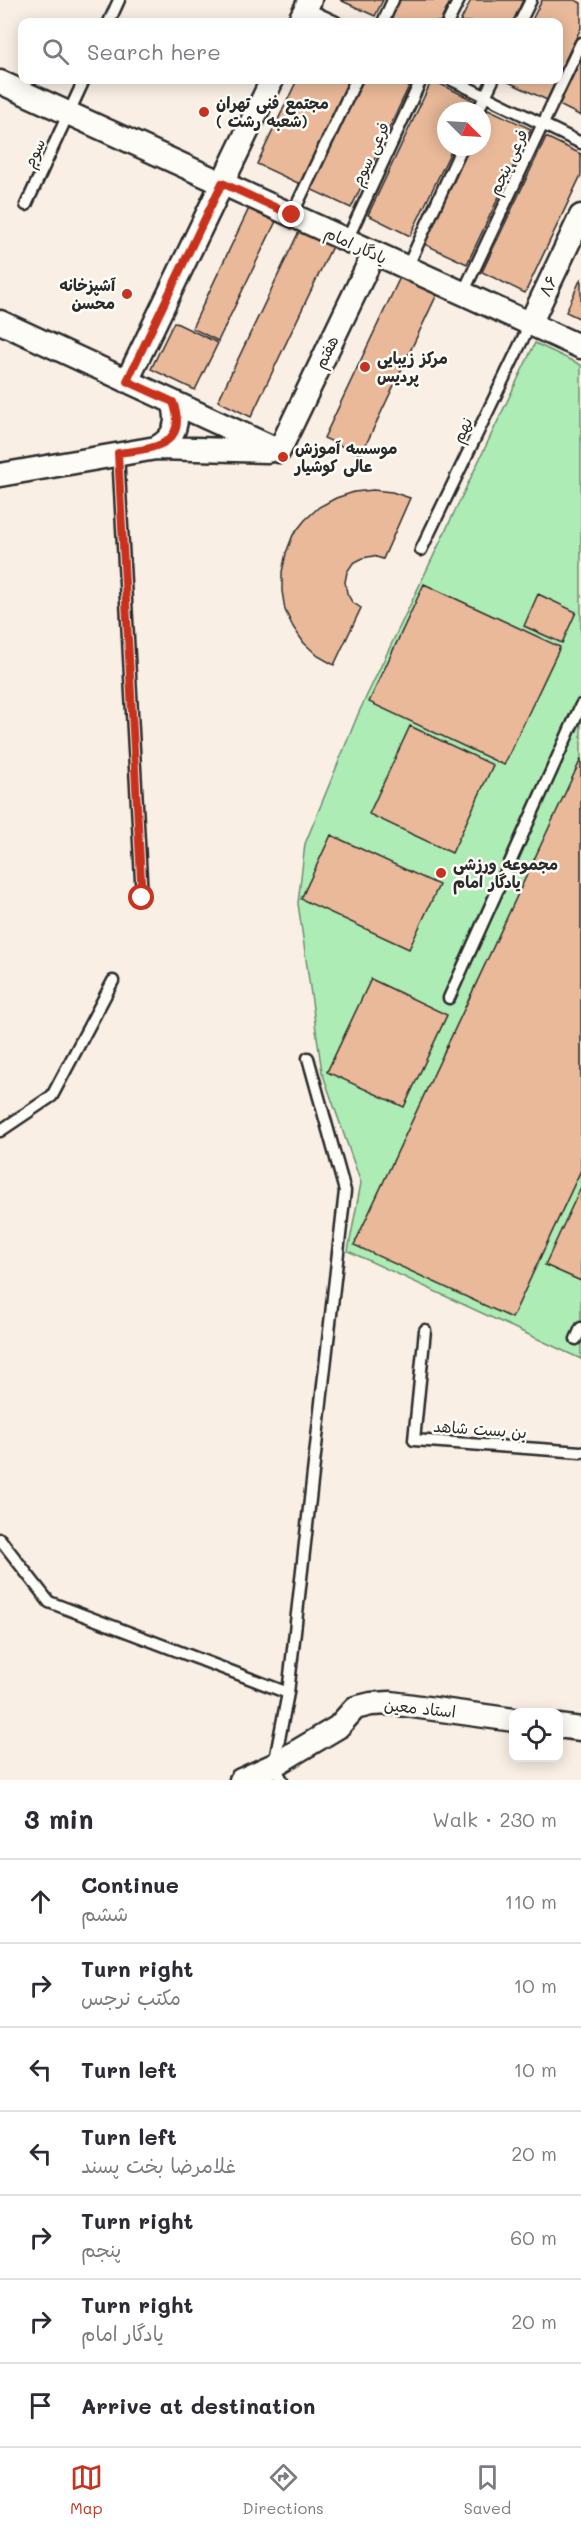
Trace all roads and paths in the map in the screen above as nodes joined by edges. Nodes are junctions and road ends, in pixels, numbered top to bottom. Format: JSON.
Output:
{"nodes":[{"id":1,"x":119,"y":0,"type":"edge"},
{"id":2,"x":393,"y":0,"type":"edge"},
{"id":3,"x":459,"y":0,"type":"edge"},
{"id":4,"x":531,"y":0,"type":"edge"},
{"id":5,"x":305,"y":10,"type":"edge"},
{"id":6,"x":111,"y":18,"type":"edge"},
{"id":7,"x":326,"y":18,"type":"edge"},
{"id":8,"x":385,"y":18,"type":"edge"},
{"id":9,"x":450,"y":18,"type":"edge"},
{"id":10,"x":522,"y":18,"type":"edge"},
{"id":11,"x":581,"y":43,"type":"edge"},
{"id":12,"x":563,"y":81,"type":"edge"},
{"id":13,"x":0,"y":82,"type":"edge"},
{"id":14,"x":82,"y":84,"type":"edge"},
{"id":15,"x":270,"y":84,"type":"edge"},
{"id":16,"x":354,"y":84,"type":"edge"},
{"id":17,"x":419,"y":84,"type":"edge"},
{"id":18,"x":460,"y":84,"type":"edge"},
{"id":19,"x":491,"y":84,"type":"edge"},
{"id":20,"x":562,"y":84,"type":"edge"},
{"id":21,"x":485,"y":96,"type":"junction"},
{"id":22,"x":482,"y":102,"type":"edge"},
{"id":23,"x":69,"y":113,"type":"junction"},
{"id":24,"x":543,"y":124,"type":"junction"},
{"id":25,"x":581,"y":143,"type":"edge"},
{"id":26,"x":458,"y":156,"type":"edge"},
{"id":27,"x":222,"y":183,"type":"junction"},
{"id":28,"x":26,"y":205,"type":"dead end"},
{"id":29,"x":292,"y":215,"type":"junction"},
{"id":30,"x":581,"y":216,"type":"edge"},
{"id":31,"x":347,"y":240,"type":"junction"},
{"id":32,"x":374,"y":253,"type":"junction"},
{"id":33,"x":407,"y":268,"type":"junction"},
{"id":34,"x":463,"y":294,"type":"junction"},
{"id":35,"x":0,"y":322,"type":"edge"},
{"id":36,"x":530,"y":324,"type":"junction"},
{"id":37,"x":581,"y":348,"type":"edge"},
{"id":38,"x":127,"y":381,"type":"junction"},
{"id":39,"x":173,"y":402,"type":"junction"},
{"id":40,"x":156,"y":448,"type":"junction"},
{"id":41,"x":279,"y":451,"type":"junction"},
{"id":42,"x":118,"y":453,"type":"junction"},
{"id":43,"x":0,"y":475,"type":"edge"},
{"id":44,"x":421,"y":550,"type":"dead end"},
{"id":45,"x":581,"y":705,"type":"edge"},
{"id":46,"x":142,"y":898,"type":"dead end"},
{"id":47,"x":113,"y":981,"type":"dead end"},
{"id":48,"x":448,"y":998,"type":"dead end"},
{"id":49,"x":308,"y":1058,"type":"dead end"},
{"id":50,"x":0,"y":1131,"type":"edge"},
{"id":51,"x":581,"y":1328,"type":"edge"},
{"id":52,"x":425,"y":1330,"type":"dead end"},
{"id":53,"x":576,"y":1339,"type":"dead end"},
{"id":54,"x":581,"y":1452,"type":"edge"},
{"id":55,"x":0,"y":1539,"type":"edge"},
{"id":56,"x":288,"y":1693,"type":"junction"},
{"id":57,"x":509,"y":1719,"type":"edge"},
{"id":58,"x":563,"y":1727,"type":"edge"},
{"id":59,"x":581,"y":1730,"type":"edge"},
{"id":60,"x":278,"y":1772,"type":"edge"},
{"id":61,"x":241,"y":1780,"type":"edge"}],
"edges":[{"from":1,"to":6,"type":"lane"},
{"from":2,"to":8,"type":"lane"},
{"from":3,"to":9,"type":"lane"},
{"from":4,"to":10,"type":"lane"},
{"from":5,"to":7,"type":"lane"},
{"from":11,"to":12,"type":"lane","name":"فرعی پنجم"},
{"from":13,"to":23,"type":"street","name":"یادگار امام"},
{"from":14,"to":23,"type":"lane","name":"سوم"},
{"from":15,"to":27,"type":"street"},
{"from":16,"to":29,"type":"lane"},
{"from":17,"to":31,"type":"lane","name":"فرعی سوم"},
{"from":18,"to":21,"type":"lane"},
{"from":19,"to":21,"type":"lane"},
{"from":20,"to":24,"type":"lane","name":"فرعی پنجم"},
{"from":21,"to":22,"type":"lane"},
{"from":21,"to":24,"type":"lane"},
{"from":23,"to":27,"type":"street","name":"یادگار امام"},
{"from":23,"to":28,"type":"lane","name":"سوم"},
{"from":24,"to":25,"type":"lane"},
{"from":24,"to":34,"type":"lane","name":"فرعی پنجم"},
{"from":26,"to":33,"type":"lane"},
{"from":27,"to":29,"type":"street","name":"یادگار امام"},
{"from":27,"to":38,"type":"street"},
{"from":29,"to":31,"type":"street","name":"یادگار امام"},
{"from":30,"to":36,"type":"street","name":"۸۶"},
{"from":31,"to":32,"type":"street","name":"یادگار امام"},
{"from":32,"to":33,"type":"street","name":"یادگار امام"},
{"from":32,"to":41,"type":"street","name":"هفتم"},
{"from":33,"to":34,"type":"street","name":"یادگار امام"},
{"from":34,"to":36,"type":"street","name":"یادگار امام"},
{"from":35,"to":38,"type":"street"},
{"from":36,"to":37,"type":"street","name":"یادگار امام"},
{"from":36,"to":44,"type":"lane","name":"نهم"},
{"from":38,"to":39,"type":"street"},
{"from":39,"to":40,"type":"street"},
{"from":39,"to":41,"type":"street"},
{"from":40,"to":41,"type":"street"},
{"from":40,"to":42,"type":"street"},
{"from":42,"to":43,"type":"street"},
{"from":42,"to":46,"type":"lane"},
{"from":45,"to":48,"type":"lane"},
{"from":47,"to":50,"type":"lane"},
{"from":49,"to":56,"type":"lane"},
{"from":51,"to":53,"type":"lane"},
{"from":52,"to":54,"type":"lane","name":"بن بست شاهد"},
{"from":55,"to":56,"type":"lane"},
{"from":56,"to":60,"type":"lane"},
{"from":57,"to":60,"type":"street","name":"استاد معین"},
{"from":58,"to":59,"type":"street"},
{"from":60,"to":61,"type":"street","name":"استاد معین"}]}
